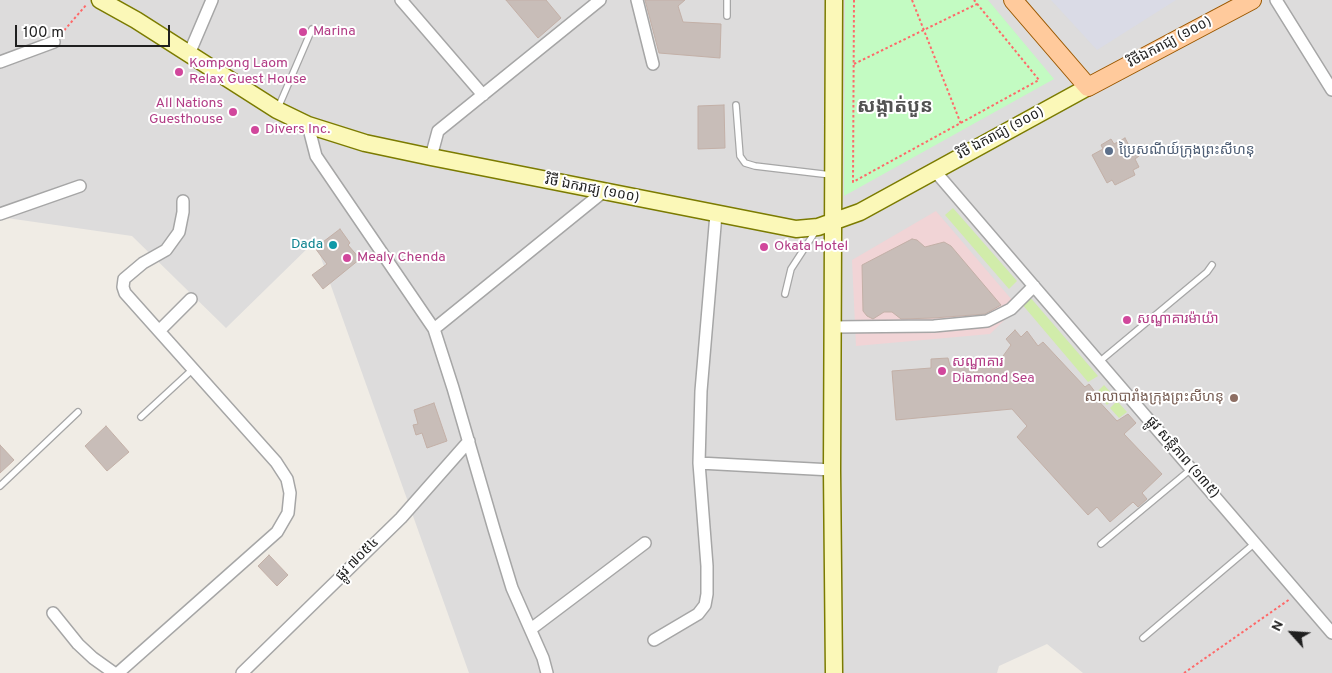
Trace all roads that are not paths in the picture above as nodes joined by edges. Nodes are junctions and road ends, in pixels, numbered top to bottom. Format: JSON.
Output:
{"nodes":[{"id":1,"x":100,"y":0,"type":"edge"},
{"id":2,"x":212,"y":0,"type":"edge"},
{"id":3,"x":401,"y":0,"type":"edge"},
{"id":4,"x":600,"y":0,"type":"edge"},
{"id":5,"x":637,"y":0,"type":"edge"},
{"id":6,"x":727,"y":0,"type":"edge"},
{"id":7,"x":834,"y":0,"type":"edge"},
{"id":8,"x":1012,"y":0,"type":"edge"},
{"id":9,"x":1252,"y":0,"type":"edge"},
{"id":10,"x":1276,"y":0,"type":"edge"},
{"id":11,"x":728,"y":16,"type":"dead end"},
{"id":12,"x":312,"y":29,"type":"dead end"},
{"id":13,"x":54,"y":42,"type":"road end"},
{"id":14,"x":189,"y":54,"type":"junction"},
{"id":15,"x":0,"y":62,"type":"edge"},
{"id":16,"x":653,"y":64,"type":"dead end"},
{"id":17,"x":1088,"y":87,"type":"junction"},
{"id":18,"x":1332,"y":90,"type":"edge"},
{"id":19,"x":483,"y":95,"type":"junction"},
{"id":20,"x":736,"y":105,"type":"dead end"},
{"id":21,"x":277,"y":110,"type":"junction"},
{"id":22,"x":308,"y":125,"type":"junction"},
{"id":23,"x":431,"y":158,"type":"junction"},
{"id":24,"x":934,"y":170,"type":"junction"},
{"id":25,"x":833,"y":175,"type":"junction"},
{"id":26,"x":80,"y":186,"type":"dead end"},
{"id":27,"x":604,"y":192,"type":"junction"},
{"id":28,"x":183,"y":201,"type":"dead end"},
{"id":29,"x":0,"y":214,"type":"edge"},
{"id":30,"x":716,"y":214,"type":"junction"},
{"id":31,"x":825,"y":224,"type":"junction"},
{"id":32,"x":1212,"y":265,"type":"dead end"},
{"id":33,"x":1034,"y":286,"type":"junction"},
{"id":34,"x":785,"y":294,"type":"dead end"},
{"id":35,"x":191,"y":299,"type":"dead end"},
{"id":36,"x":832,"y":327,"type":"junction"},
{"id":37,"x":434,"y":329,"type":"junction"},
{"id":38,"x":159,"y":331,"type":"junction"},
{"id":39,"x":1099,"y":362,"type":"junction"},
{"id":40,"x":193,"y":369,"type":"junction"},
{"id":41,"x":78,"y":412,"type":"dead end"},
{"id":42,"x":141,"y":417,"type":"dead end"},
{"id":43,"x":469,"y":441,"type":"junction"},
{"id":44,"x":699,"y":463,"type":"junction"},
{"id":45,"x":1191,"y":469,"type":"junction"},
{"id":46,"x":832,"y":470,"type":"junction"},
{"id":47,"x":0,"y":486,"type":"edge"},
{"id":48,"x":645,"y":544,"type":"dead end"},
{"id":49,"x":1101,"y":544,"type":"dead end"},
{"id":50,"x":1255,"y":544,"type":"junction"},
{"id":51,"x":53,"y":613,"type":"dead end"},
{"id":52,"x":531,"y":630,"type":"junction"},
{"id":53,"x":1332,"y":633,"type":"edge"},
{"id":54,"x":1143,"y":638,"type":"dead end"},
{"id":55,"x":654,"y":640,"type":"dead end"},
{"id":56,"x":114,"y":673,"type":"edge"},
{"id":57,"x":118,"y":673,"type":"edge"},
{"id":58,"x":242,"y":673,"type":"edge"},
{"id":59,"x":547,"y":673,"type":"edge"},
{"id":60,"x":834,"y":673,"type":"edge"}],
"edges":[{"from":1,"to":14,"type":"street","name":"វិថី ឯករាជ្យ (១០០)"},
{"from":2,"to":14,"type":"street"},
{"from":3,"to":19,"type":"street"},
{"from":4,"to":19,"type":"street"},
{"from":5,"to":16,"type":"street"},
{"from":6,"to":11,"type":"lane"},
{"from":7,"to":25,"type":"street"},
{"from":8,"to":17,"type":"main road"},
{"from":9,"to":17,"type":"main road","name":"វិថីឯករាជ្យ (១០០)"},
{"from":10,"to":18,"type":"street"},
{"from":12,"to":21,"type":"lane"},
{"from":13,"to":15,"type":"street"},
{"from":14,"to":21,"type":"street","name":"វិថី ឯករាជ្យ (១០០)"},
{"from":17,"to":24,"type":"street","name":"វិថី ឯករាជ្យ (១០០)"},
{"from":19,"to":23,"type":"street"},
{"from":20,"to":25,"type":"lane"},
{"from":21,"to":22,"type":"street","name":"វិថី ឯករាជ្យ (១០០)"},
{"from":22,"to":23,"type":"street","name":"វិថី ឯករាជ្យ (១០០)"},
{"from":22,"to":37,"type":"street"},
{"from":23,"to":27,"type":"street","name":"វិថី ឯករាជ្យ (១០០)"},
{"from":24,"to":31,"type":"street","name":"វិថី ឯករាជ្យ (១០០)"},
{"from":24,"to":33,"type":"street","name":"ផ្លូវ សន្តិភាព (១៣៥)"},
{"from":25,"to":31,"type":"street"},
{"from":26,"to":29,"type":"street"},
{"from":27,"to":30,"type":"street","name":"វិថី ឯករាជ្យ (១០០)"},
{"from":27,"to":37,"type":"street"},
{"from":28,"to":38,"type":"street"},
{"from":30,"to":31,"type":"street","name":"វិថី ឯករាជ្យ (១០០)"},
{"from":30,"to":44,"type":"street"},
{"from":31,"to":34,"type":"lane"},
{"from":31,"to":36,"type":"street"},
{"from":32,"to":39,"type":"lane"},
{"from":33,"to":36,"type":"street"},
{"from":33,"to":39,"type":"street","name":"ផ្លូវ សន្តិភាព (១៣៥)"},
{"from":35,"to":38,"type":"street"},
{"from":36,"to":46,"type":"street"},
{"from":37,"to":43,"type":"street"},
{"from":38,"to":40,"type":"street"},
{"from":39,"to":45,"type":"street","name":"ផ្លូវ សន្តិភាព (១៣៥)"},
{"from":40,"to":42,"type":"lane"},
{"from":40,"to":57,"type":"street"},
{"from":41,"to":47,"type":"lane"},
{"from":43,"to":52,"type":"street"},
{"from":43,"to":58,"type":"street","name":"ផ្លូវ ៧០៥៤"},
{"from":44,"to":46,"type":"street"},
{"from":44,"to":55,"type":"street"},
{"from":45,"to":49,"type":"lane"},
{"from":45,"to":50,"type":"street","name":"ផ្លូវ សន្តិភាព (១៣៥)"},
{"from":46,"to":60,"type":"street"},
{"from":48,"to":52,"type":"street"},
{"from":50,"to":53,"type":"street","name":"ផ្លូវ សន្តិភាព (១៣៥)"},
{"from":50,"to":54,"type":"lane"},
{"from":51,"to":56,"type":"street"},
{"from":52,"to":59,"type":"street"}]}
